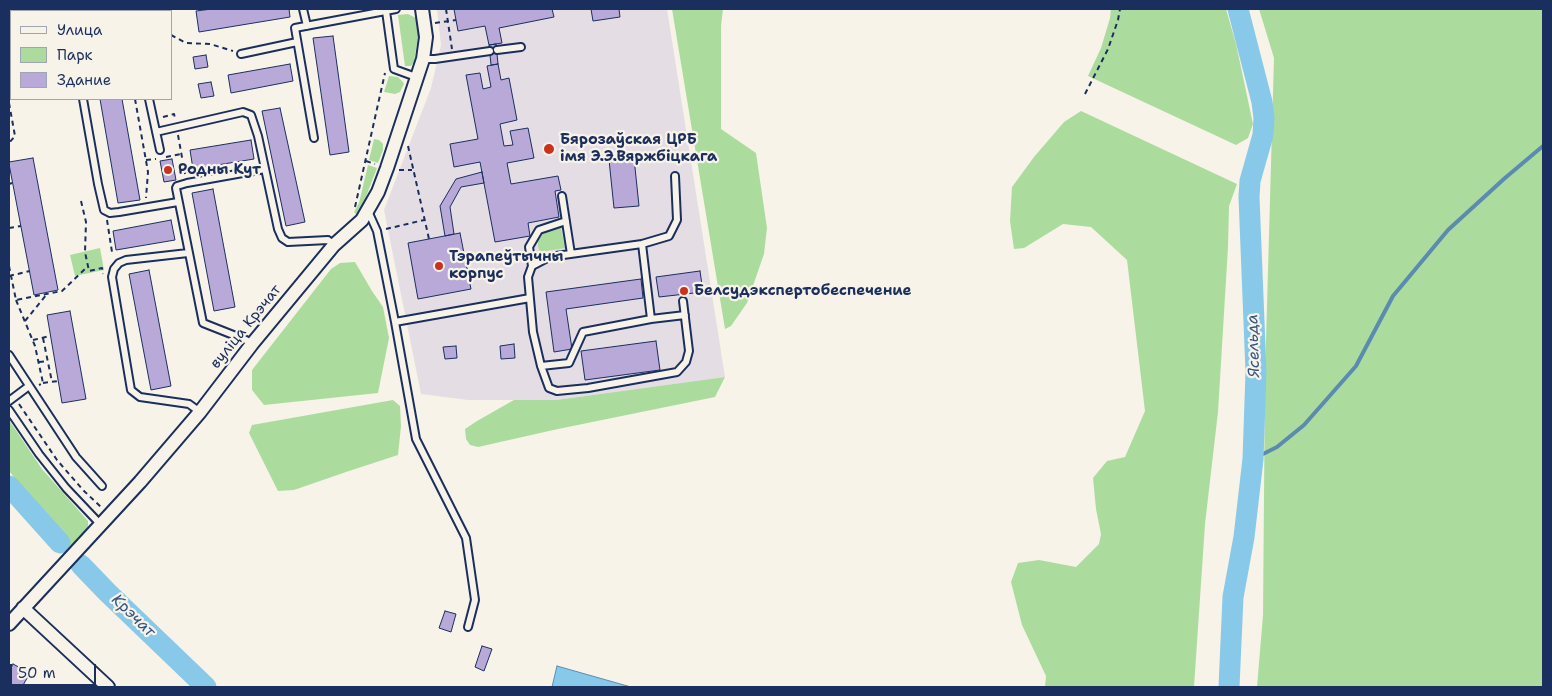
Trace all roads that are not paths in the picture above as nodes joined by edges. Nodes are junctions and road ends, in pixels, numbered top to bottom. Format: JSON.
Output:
{"nodes":[{"id":1,"x":303,"y":9,"type":"edge"},
{"id":2,"x":396,"y":9,"type":"edge"},
{"id":3,"x":422,"y":9,"type":"edge"},
{"id":4,"x":386,"y":11,"type":"junction"},
{"id":5,"x":307,"y":26,"type":"junction"},
{"id":6,"x":297,"y":42,"type":"junction"},
{"id":7,"x":521,"y":47,"type":"dead end"},
{"id":8,"x":242,"y":54,"type":"road end"},
{"id":9,"x":423,"y":60,"type":"junction"},
{"id":10,"x":416,"y":77,"type":"junction"},
{"id":11,"x":83,"y":100,"type":"edge"},
{"id":12,"x":149,"y":100,"type":"edge"},
{"id":13,"x":156,"y":132,"type":"junction"},
{"id":14,"x":314,"y":138,"type":"dead end"},
{"id":15,"x":160,"y":150,"type":"dead end"},
{"id":16,"x":264,"y":169,"type":"junction"},
{"id":17,"x":675,"y":176,"type":"dead end"},
{"id":18,"x":562,"y":196,"type":"dead end"},
{"id":19,"x":178,"y":202,"type":"junction"},
{"id":20,"x":368,"y":211,"type":"junction"},
{"id":21,"x":566,"y":221,"type":"junction"},
{"id":22,"x":642,"y":244,"type":"junction"},
{"id":23,"x":334,"y":245,"type":"junction"},
{"id":24,"x":188,"y":253,"type":"junction"},
{"id":25,"x":571,"y":254,"type":"junction"},
{"id":26,"x":532,"y":266,"type":"junction"},
{"id":27,"x":530,"y":298,"type":"junction"},
{"id":28,"x":684,"y":301,"type":"dead end"},
{"id":29,"x":685,"y":315,"type":"junction"},
{"id":30,"x":651,"y":319,"type":"junction"},
{"id":31,"x":395,"y":322,"type":"junction"},
{"id":32,"x":252,"y":344,"type":"junction"},
{"id":33,"x":9,"y":355,"type":"edge"},
{"id":34,"x":541,"y":366,"type":"junction"},
{"id":35,"x":30,"y":388,"type":"junction"},
{"id":36,"x":12,"y":399,"type":"edge"},
{"id":37,"x":9,"y":410,"type":"edge"},
{"id":38,"x":200,"y":412,"type":"junction"},
{"id":39,"x":102,"y":486,"type":"dead end"},
{"id":40,"x":101,"y":525,"type":"junction"},
{"id":41,"x":22,"y":608,"type":"junction"},
{"id":42,"x":9,"y":624,"type":"edge"},
{"id":43,"x":468,"y":627,"type":"dead end"},
{"id":44,"x":108,"y":687,"type":"edge"}],
"edges":[{"from":1,"to":5,"type":"lane"},
{"from":2,"to":4,"type":"lane"},
{"from":3,"to":9,"type":"street","name":"вуліца Крэчат"},
{"from":4,"to":5,"type":"lane"},
{"from":4,"to":10,"type":"lane"},
{"from":5,"to":6,"type":"lane"},
{"from":6,"to":8,"type":"lane"},
{"from":6,"to":14,"type":"lane"},
{"from":7,"to":9,"type":"lane"},
{"from":9,"to":10,"type":"street","name":"вуліца Крэчат"},
{"from":10,"to":20,"type":"street","name":"вуліца Крэчат"},
{"from":11,"to":19,"type":"lane"},
{"from":12,"to":13,"type":"lane"},
{"from":13,"to":15,"type":"lane"},
{"from":13,"to":16,"type":"lane"},
{"from":16,"to":19,"type":"lane"},
{"from":16,"to":23,"type":"lane"},
{"from":17,"to":22,"type":"lane"},
{"from":18,"to":21,"type":"lane"},
{"from":19,"to":24,"type":"lane"},
{"from":20,"to":23,"type":"street","name":"вуліца Крэчат"},
{"from":20,"to":31,"type":"lane"},
{"from":21,"to":25,"type":"lane"},
{"from":21,"to":26,"type":"lane"},
{"from":22,"to":25,"type":"lane"},
{"from":22,"to":30,"type":"lane"},
{"from":23,"to":32,"type":"street","name":"вуліца Крэчат"},
{"from":24,"to":32,"type":"lane"},
{"from":24,"to":38,"type":"lane"},
{"from":25,"to":26,"type":"lane"},
{"from":26,"to":27,"type":"lane"},
{"from":27,"to":31,"type":"lane"},
{"from":27,"to":34,"type":"lane"},
{"from":28,"to":29,"type":"lane"},
{"from":29,"to":30,"type":"lane"},
{"from":29,"to":34,"type":"lane"},
{"from":30,"to":34,"type":"lane"},
{"from":31,"to":43,"type":"lane"},
{"from":32,"to":38,"type":"street","name":"вуліца Крэчат"},
{"from":33,"to":35,"type":"lane"},
{"from":35,"to":36,"type":"lane"},
{"from":35,"to":39,"type":"lane"},
{"from":37,"to":40,"type":"lane"},
{"from":38,"to":40,"type":"street","name":"вуліца Крэчат"},
{"from":40,"to":41,"type":"street","name":"вуліца Крэчат"},
{"from":41,"to":42,"type":"street","name":"вуліца Крэчат"},
{"from":41,"to":44,"type":"street"}]}
